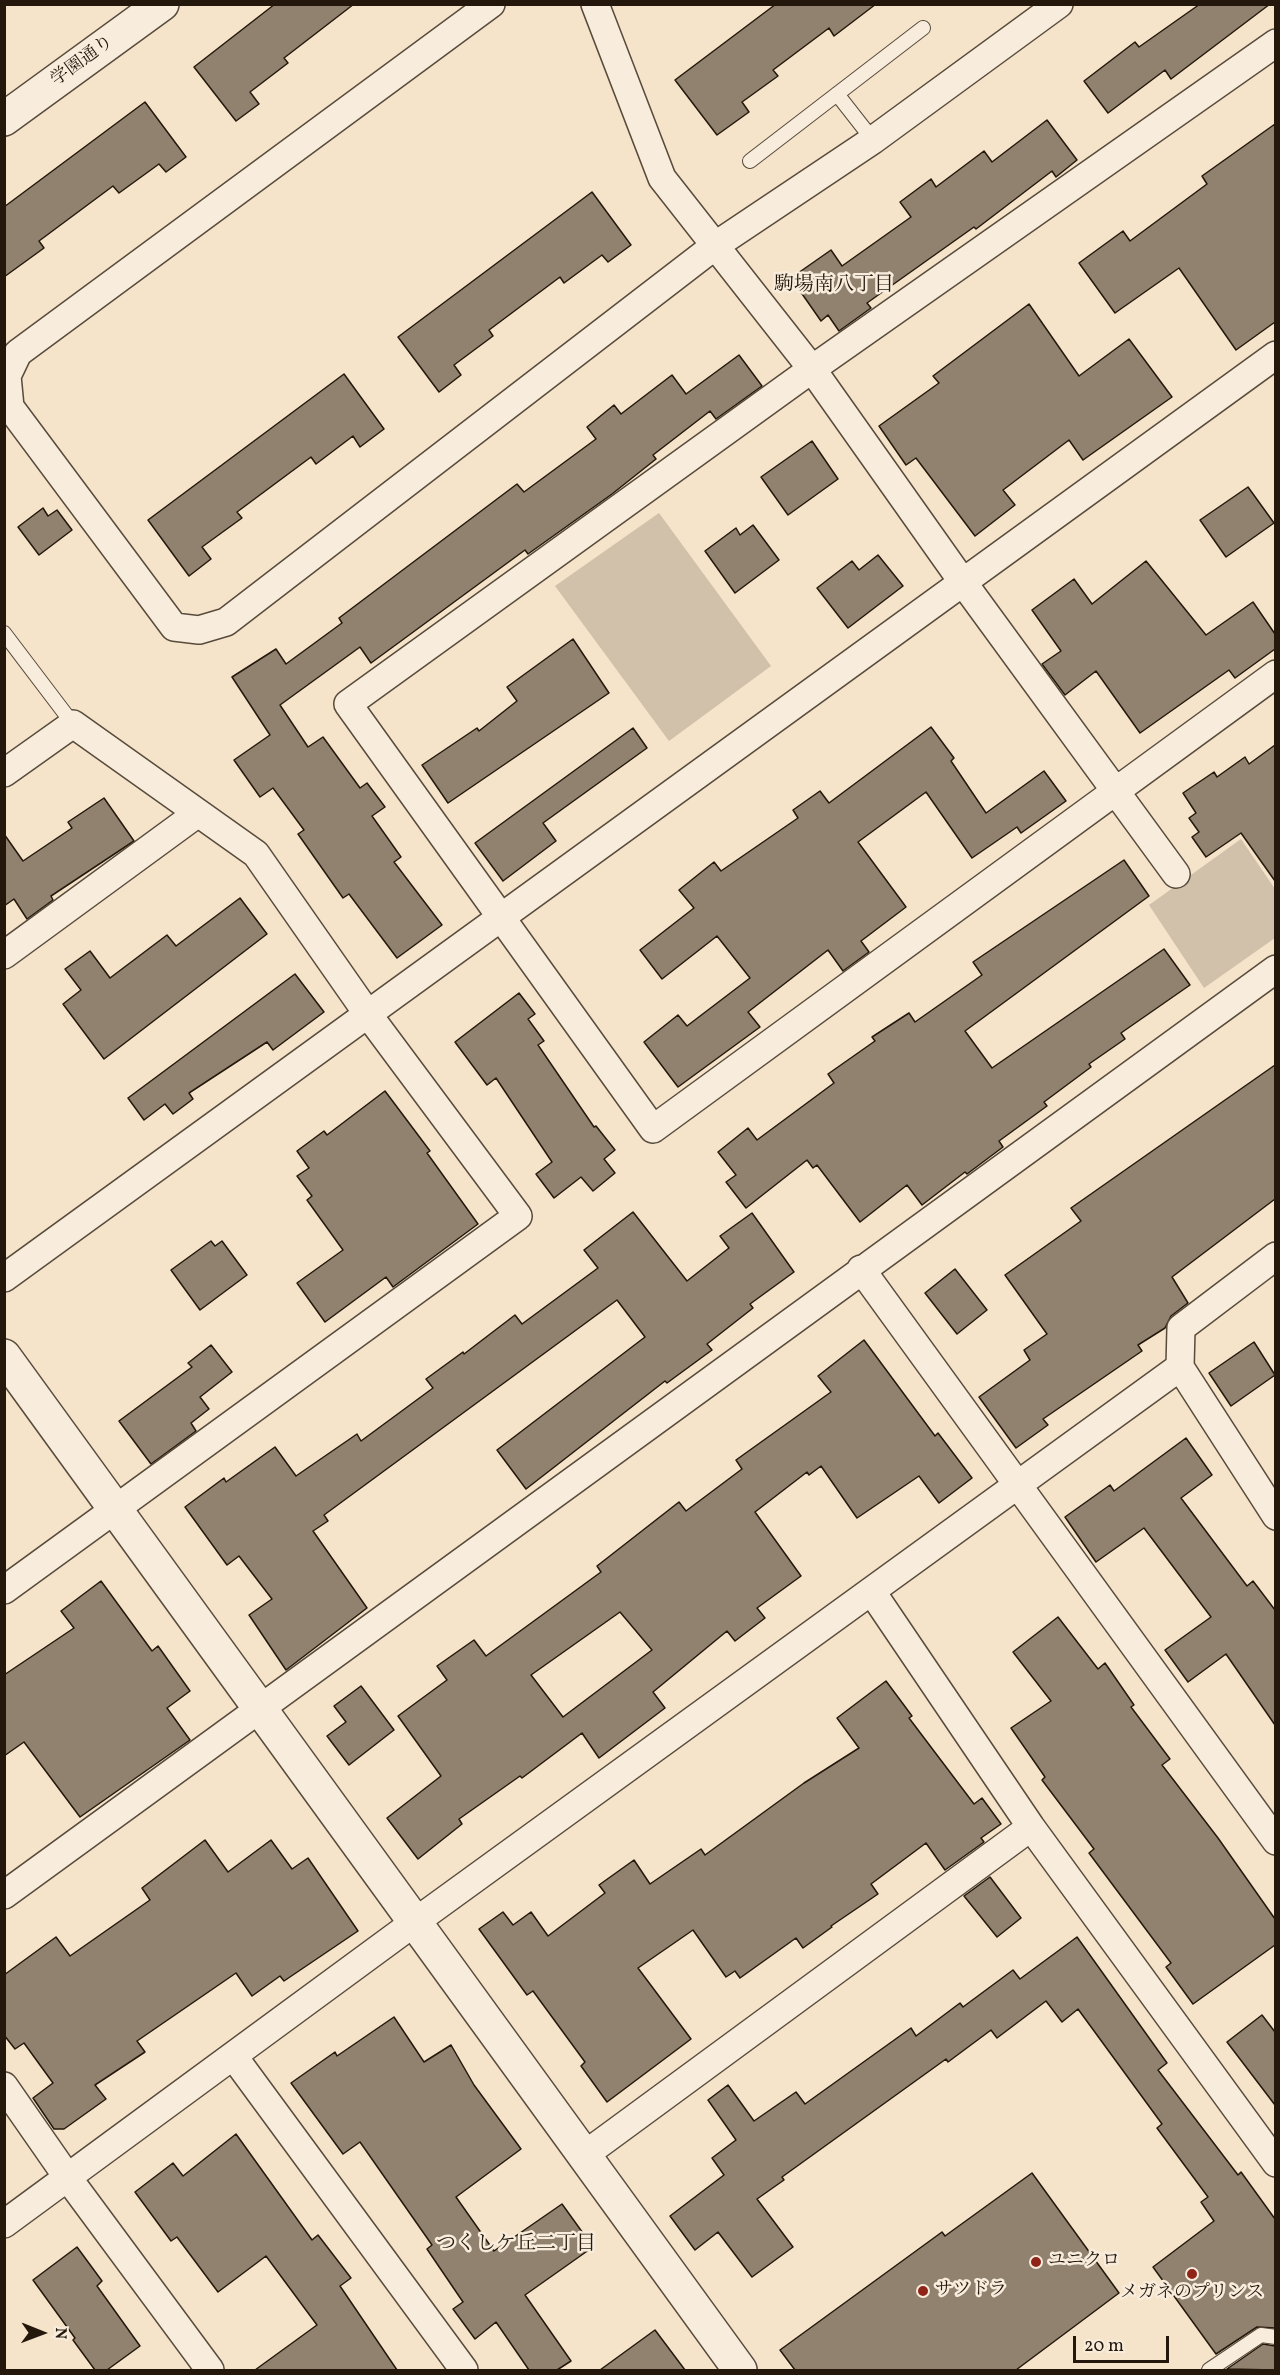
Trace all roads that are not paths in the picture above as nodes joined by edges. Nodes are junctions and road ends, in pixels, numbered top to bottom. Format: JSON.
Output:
{"nodes":[{"id":1,"x":162,"y":4,"type":"edge"},
{"id":2,"x":491,"y":4,"type":"edge"},
{"id":3,"x":595,"y":4,"type":"edge"},
{"id":4,"x":1059,"y":4,"type":"edge"},
{"id":5,"x":923,"y":28,"type":"dead end"},
{"id":6,"x":1275,"y":43,"type":"edge"},
{"id":7,"x":837,"y":94,"type":"junction"},
{"id":8,"x":4,"y":119,"type":"edge"},
{"id":9,"x":873,"y":140,"type":"junction"},
{"id":10,"x":750,"y":161,"type":"dead end"},
{"id":11,"x":716,"y":245,"type":"junction"},
{"id":12,"x":1275,"y":355,"type":"edge"},
{"id":13,"x":812,"y":369,"type":"junction"},
{"id":14,"x":962,"y":581,"type":"junction"},
{"id":15,"x":4,"y":633,"type":"edge"},
{"id":16,"x":1275,"y":674,"type":"edge"},
{"id":17,"x":73,"y":724,"type":"junction"},
{"id":18,"x":4,"y":773,"type":"edge"},
{"id":19,"x":1114,"y":792,"type":"junction"},
{"id":20,"x":198,"y":813,"type":"junction"},
{"id":21,"x":1176,"y":874,"type":"dead end"},
{"id":22,"x":500,"y":916,"type":"junction"},
{"id":23,"x":4,"y":956,"type":"edge"},
{"id":24,"x":1275,"y":969,"type":"edge"},
{"id":25,"x":367,"y":1013,"type":"junction"},
{"id":26,"x":1275,"y":1256,"type":"edge"},
{"id":27,"x":861,"y":1269,"type":"junction"},
{"id":28,"x":4,"y":1278,"type":"edge"},
{"id":29,"x":4,"y":1356,"type":"edge"},
{"id":30,"x":1180,"y":1367,"type":"junction"},
{"id":31,"x":1017,"y":1484,"type":"junction"},
{"id":32,"x":1272,"y":1501,"type":"edge"},
{"id":33,"x":115,"y":1509,"type":"junction"},
{"id":34,"x":4,"y":1590,"type":"edge"},
{"id":35,"x":872,"y":1592,"type":"junction"},
{"id":36,"x":258,"y":1708,"type":"junction"},
{"id":37,"x":1031,"y":1827,"type":"junction"},
{"id":38,"x":1275,"y":1840,"type":"edge"},
{"id":39,"x":4,"y":1895,"type":"edge"},
{"id":40,"x":415,"y":1922,"type":"junction"},
{"id":41,"x":234,"y":2057,"type":"junction"},
{"id":42,"x":4,"y":2086,"type":"edge"},
{"id":43,"x":583,"y":2156,"type":"junction"},
{"id":44,"x":1275,"y":2163,"type":"edge"},
{"id":45,"x":68,"y":2178,"type":"junction"},
{"id":46,"x":4,"y":2224,"type":"edge"},
{"id":47,"x":1275,"y":2337,"type":"edge"},
{"id":48,"x":210,"y":2370,"type":"edge"},
{"id":49,"x":464,"y":2370,"type":"edge"},
{"id":50,"x":740,"y":2370,"type":"edge"},
{"id":51,"x":1209,"y":2370,"type":"edge"}],
"edges":[{"from":1,"to":8,"type":"street","name":"学園通り"},
{"from":2,"to":11,"type":"street"},
{"from":3,"to":11,"type":"street"},
{"from":4,"to":9,"type":"street"},
{"from":5,"to":7,"type":"lane"},
{"from":6,"to":13,"type":"street"},
{"from":7,"to":9,"type":"lane"},
{"from":7,"to":10,"type":"lane"},
{"from":9,"to":11,"type":"street"},
{"from":11,"to":13,"type":"street"},
{"from":12,"to":14,"type":"street"},
{"from":13,"to":14,"type":"street"},
{"from":13,"to":22,"type":"street"},
{"from":14,"to":19,"type":"street"},
{"from":14,"to":22,"type":"street"},
{"from":15,"to":17,"type":"lane"},
{"from":16,"to":19,"type":"street"},
{"from":17,"to":18,"type":"street"},
{"from":17,"to":20,"type":"street"},
{"from":19,"to":21,"type":"street"},
{"from":19,"to":22,"type":"street"},
{"from":20,"to":23,"type":"street"},
{"from":20,"to":25,"type":"street"},
{"from":22,"to":25,"type":"street"},
{"from":24,"to":27,"type":"street"},
{"from":25,"to":28,"type":"street"},
{"from":25,"to":33,"type":"street"},
{"from":26,"to":30,"type":"street"},
{"from":27,"to":31,"type":"street"},
{"from":27,"to":36,"type":"street"},
{"from":29,"to":33,"type":"street"},
{"from":30,"to":31,"type":"street"},
{"from":30,"to":32,"type":"street"},
{"from":31,"to":35,"type":"street"},
{"from":31,"to":38,"type":"street"},
{"from":33,"to":34,"type":"street"},
{"from":33,"to":36,"type":"street"},
{"from":35,"to":37,"type":"street"},
{"from":35,"to":40,"type":"street"},
{"from":36,"to":39,"type":"street"},
{"from":36,"to":40,"type":"street"},
{"from":37,"to":43,"type":"street"},
{"from":37,"to":44,"type":"street"},
{"from":40,"to":41,"type":"street"},
{"from":40,"to":43,"type":"street"},
{"from":41,"to":45,"type":"street"},
{"from":41,"to":49,"type":"street"},
{"from":42,"to":45,"type":"street"},
{"from":43,"to":50,"type":"street"},
{"from":45,"to":46,"type":"street"},
{"from":45,"to":48,"type":"street"},
{"from":47,"to":51,"type":"lane"}]}
